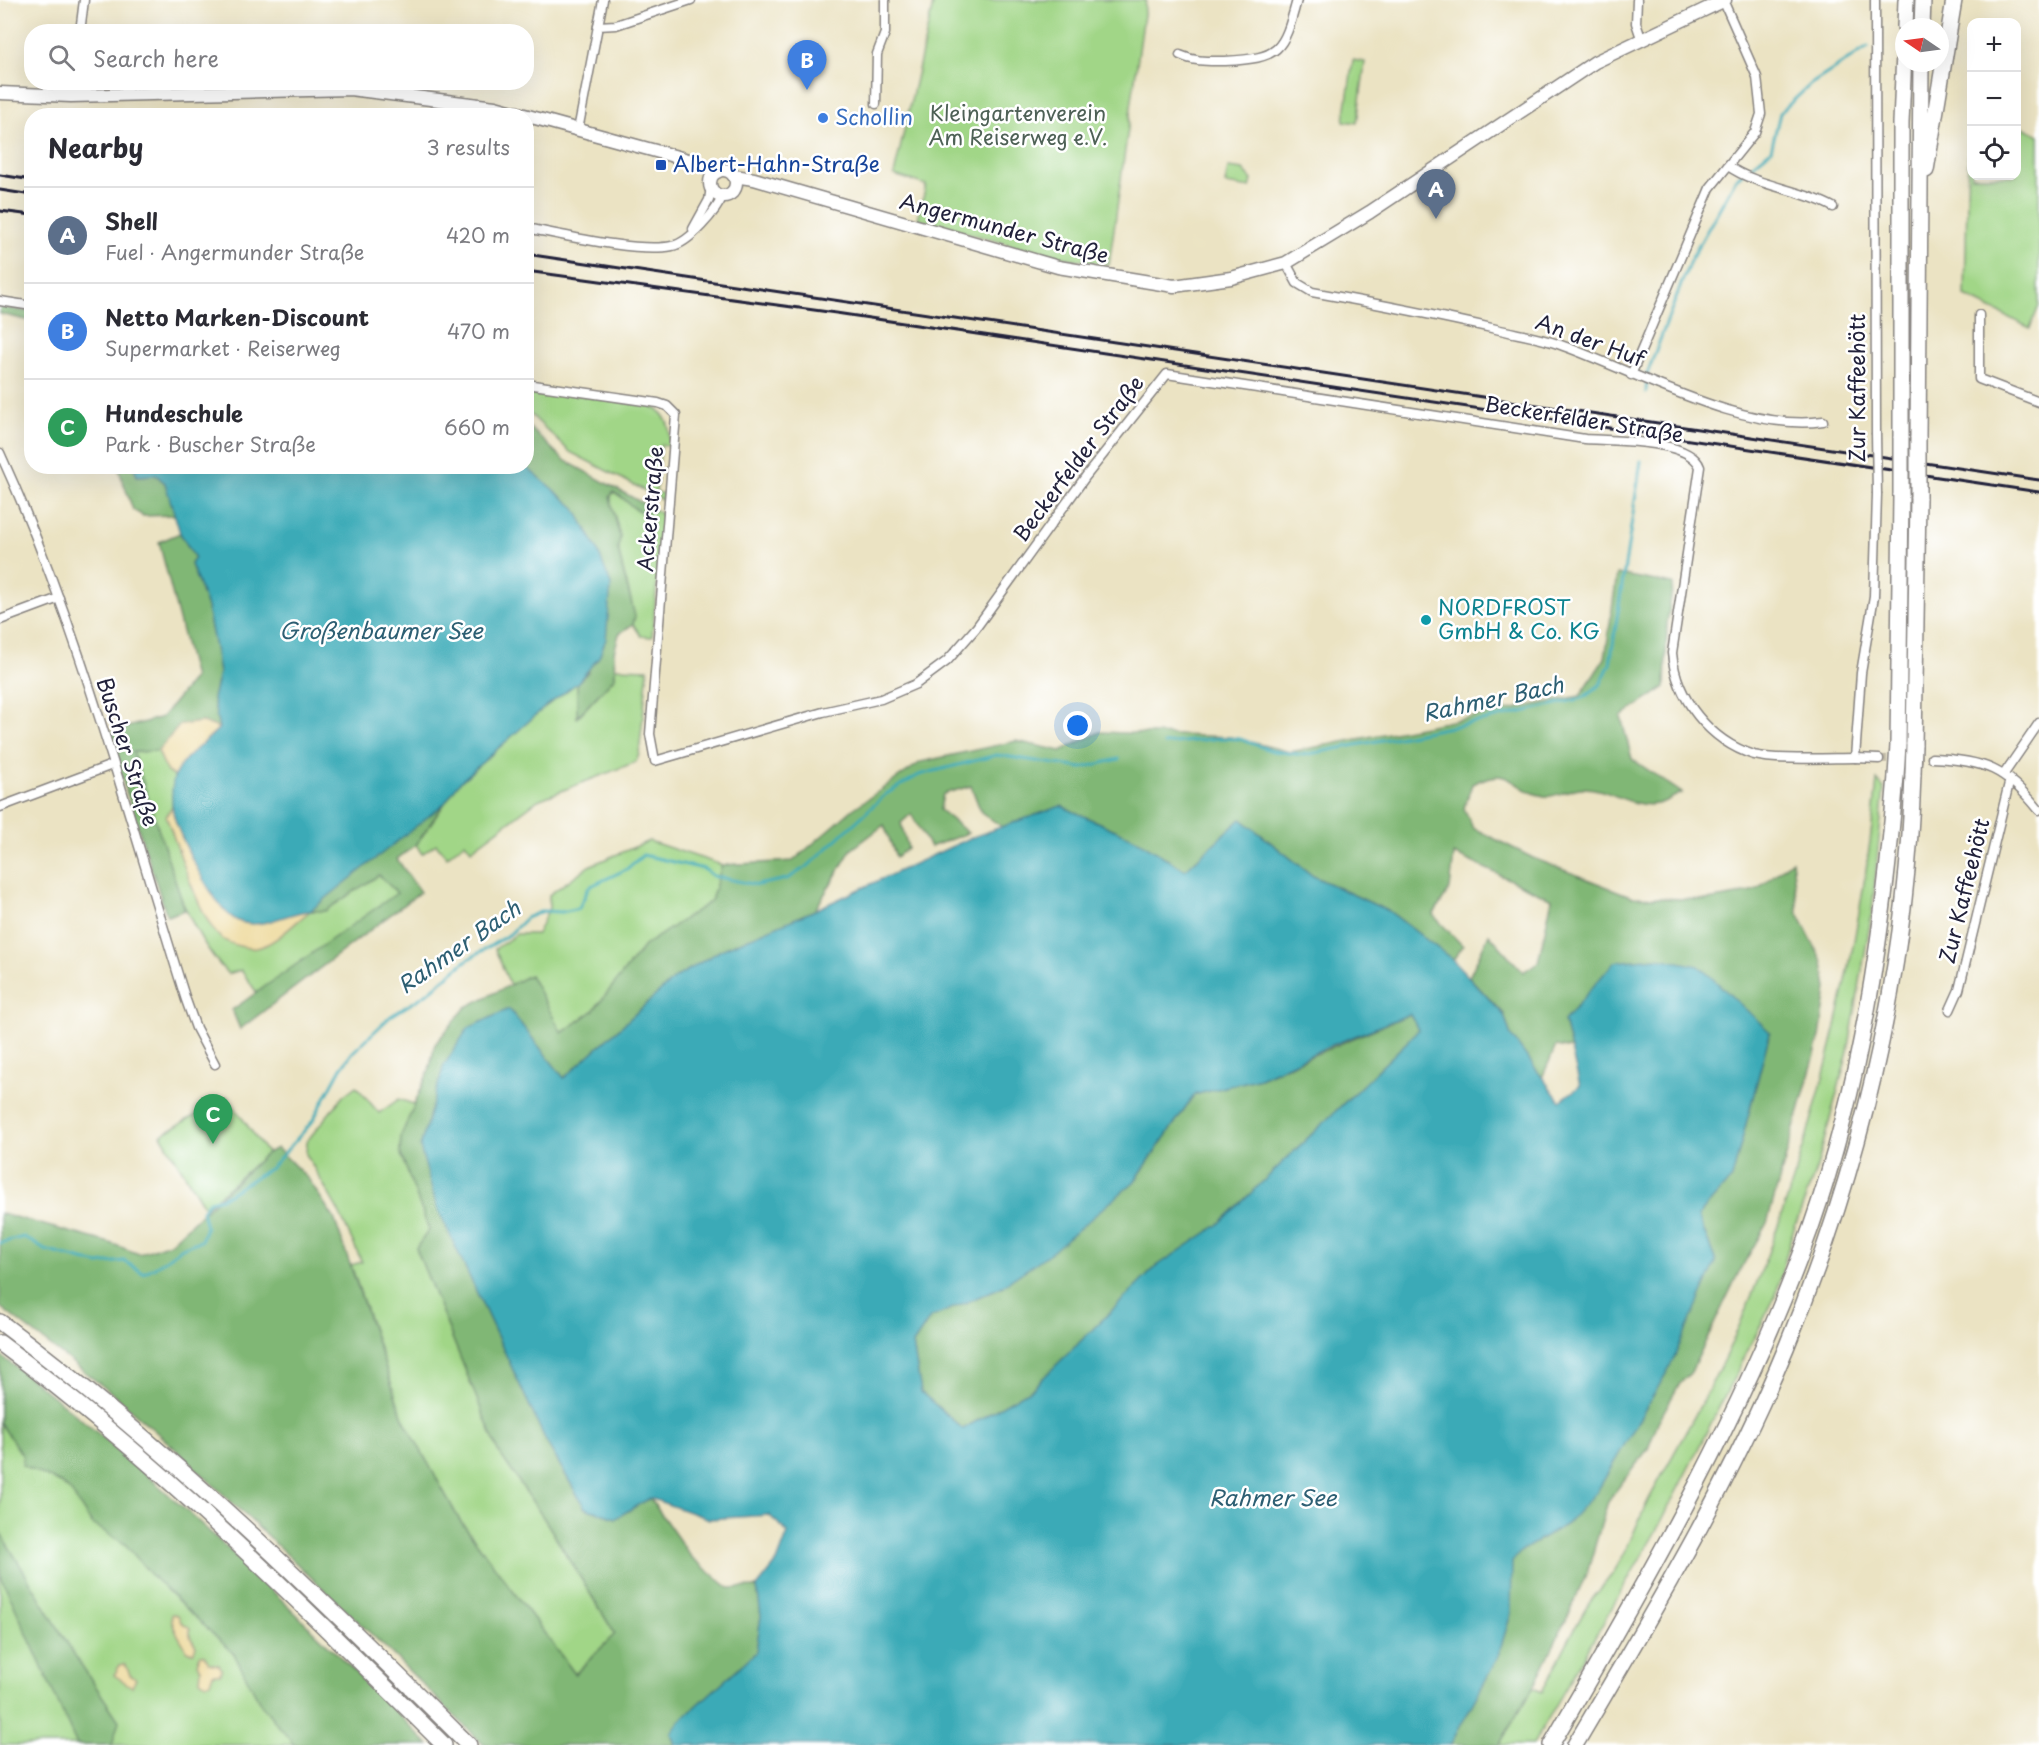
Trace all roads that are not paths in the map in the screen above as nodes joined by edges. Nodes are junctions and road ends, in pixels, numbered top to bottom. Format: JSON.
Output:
{"nodes":[{"id":1,"x":84,"y":0,"type":"edge"},
{"id":2,"x":603,"y":0,"type":"edge"},
{"id":3,"x":691,"y":0,"type":"edge"},
{"id":4,"x":885,"y":0,"type":"edge"},
{"id":5,"x":1297,"y":0,"type":"edge"},
{"id":6,"x":1637,"y":0,"type":"edge"},
{"id":7,"x":1724,"y":0,"type":"edge"},
{"id":8,"x":1870,"y":0,"type":"edge"},
{"id":9,"x":1875,"y":0,"type":"edge"},
{"id":10,"x":1906,"y":0,"type":"edge"},
{"id":11,"x":1923,"y":0,"type":"edge"},
{"id":12,"x":1954,"y":0,"type":"edge"},
{"id":13,"x":1876,"y":17,"type":"junction"},
{"id":14,"x":1905,"y":18,"type":"edge"},
{"id":15,"x":1922,"y":18,"type":"edge"},
{"id":16,"x":81,"y":24,"type":"edge"},
{"id":17,"x":598,"y":26,"type":"junction"},
{"id":18,"x":1641,"y":38,"type":"junction"},
{"id":19,"x":1180,"y":55,"type":"dead end"},
{"id":20,"x":1903,"y":72,"type":"edge"},
{"id":21,"x":1921,"y":72,"type":"edge"},
{"id":22,"x":71,"y":90,"type":"edge"},
{"id":23,"x":304,"y":90,"type":"edge"},
{"id":24,"x":351,"y":90,"type":"edge"},
{"id":25,"x":0,"y":93,"type":"edge"},
{"id":26,"x":71,"y":96,"type":"junction"},
{"id":27,"x":876,"y":104,"type":"dead end"},
{"id":28,"x":499,"y":108,"type":"edge"},
{"id":29,"x":534,"y":118,"type":"edge"},
{"id":30,"x":578,"y":130,"type":"junction"},
{"id":31,"x":1731,"y":168,"type":"junction"},
{"id":32,"x":734,"y":176,"type":"junction"},
{"id":33,"x":713,"y":179,"type":"junction"},
{"id":34,"x":777,"y":187,"type":"junction"},
{"id":35,"x":728,"y":193,"type":"junction"},
{"id":36,"x":1833,"y":207,"type":"dead end"},
{"id":37,"x":1918,"y":214,"type":"junction"},
{"id":38,"x":534,"y":229,"type":"edge"},
{"id":39,"x":686,"y":239,"type":"junction"},
{"id":40,"x":1286,"y":264,"type":"junction"},
{"id":41,"x":0,"y":301,"type":"edge"},
{"id":42,"x":24,"y":305,"type":"edge"},
{"id":43,"x":1979,"y":315,"type":"dead end"},
{"id":44,"x":1631,"y":375,"type":"junction"},
{"id":45,"x":534,"y":385,"type":"edge"},
{"id":46,"x":2039,"y":402,"type":"edge"},
{"id":47,"x":1822,"y":421,"type":"dead end"},
{"id":48,"x":0,"y":453,"type":"edge"},
{"id":49,"x":59,"y":598,"type":"junction"},
{"id":50,"x":0,"y":620,"type":"edge"},
{"id":51,"x":2039,"y":723,"type":"edge"},
{"id":52,"x":1855,"y":758,"type":"junction"},
{"id":53,"x":1932,"y":758,"type":"tunnel mouth"},
{"id":54,"x":1879,"y":759,"type":"tunnel mouth"},
{"id":55,"x":655,"y":761,"type":"joint"},
{"id":56,"x":112,"y":765,"type":"junction"},
{"id":57,"x":2007,"y":776,"type":"junction"},
{"id":58,"x":0,"y":807,"type":"edge"},
{"id":59,"x":2039,"y":810,"type":"edge"},
{"id":60,"x":1950,"y":1010,"type":"dead end"},
{"id":61,"x":215,"y":1064,"type":"dead end"},
{"id":62,"x":0,"y":1322,"type":"edge"},
{"id":63,"x":0,"y":1343,"type":"edge"},
{"id":64,"x":444,"y":1745,"type":"edge"},
{"id":65,"x":469,"y":1745,"type":"edge"},
{"id":66,"x":1551,"y":1745,"type":"edge"},
{"id":67,"x":1577,"y":1745,"type":"edge"}],
"edges":[{"from":1,"to":16,"type":"street"},
{"from":2,"to":17,"type":"street"},
{"from":3,"to":17,"type":"street"},
{"from":4,"to":27,"type":"street"},
{"from":5,"to":19,"type":"street"},
{"from":6,"to":18,"type":"street"},
{"from":7,"to":18,"type":"main road","name":"Angermunder Straße"},
{"from":7,"to":31,"type":"street"},
{"from":8,"to":13,"type":"street","name":"Zur Kaffeehött"},
{"from":9,"to":13,"type":"street","name":"Zur Kaffeehött"},
{"from":10,"to":14,"type":"highway"},
{"from":11,"to":15,"type":"highway"},
{"from":12,"to":37,"type":"highway"},
{"from":13,"to":52,"type":"street","name":"Zur Kaffeehött","bridge":true},
{"from":17,"to":30,"type":"street"},
{"from":18,"to":40,"type":"main road","name":"Angermunder Straße"},
{"from":20,"to":66,"type":"highway","bridge":true},
{"from":21,"to":37,"type":"highway"},
{"from":22,"to":26,"type":"street"},
{"from":23,"to":26,"type":"main road","name":"Angermunder Straße"},
{"from":24,"to":28,"type":"main road","name":"Angermunder Straße"},
{"from":25,"to":26,"type":"main road","name":"Angermunder Straße"},
{"from":29,"to":30,"type":"main road","name":"Angermunder Straße"},
{"from":30,"to":33,"type":"main road","name":"Angermunder Straße"},
{"from":31,"to":36,"type":"street"},
{"from":31,"to":44,"type":"street"},
{"from":32,"to":33,"type":"main road","name":"Angermunder Straße"},
{"from":32,"to":34,"type":"main road","name":"Angermunder Straße"},
{"from":32,"to":35,"type":"main road"},
{"from":33,"to":35,"type":"main road","name":"Angermunder Straße"},
{"from":33,"to":39,"type":"street"},
{"from":34,"to":35,"type":"main road","name":"Angermunder Straße"},
{"from":34,"to":40,"type":"main road","name":"Angermunder Straße"},
{"from":35,"to":39,"type":"street"},
{"from":37,"to":67,"type":"highway","bridge":true},
{"from":38,"to":39,"type":"street"},
{"from":40,"to":44,"type":"street","name":"An der Huf"},
{"from":41,"to":42,"type":"street"},
{"from":43,"to":46,"type":"street"},
{"from":44,"to":47,"type":"street","name":"An der Huf"},
{"from":45,"to":55,"type":"street","name":"Ackerstraße"},
{"from":48,"to":49,"type":"street","name":"Buscher Straße"},
{"from":49,"to":50,"type":"street"},
{"from":49,"to":56,"type":"street","name":"Buscher Straße"},
{"from":51,"to":57,"type":"street"},
{"from":52,"to":54,"type":"street"},
{"from":52,"to":55,"type":"street","name":"Beckerfelder Straße"},
{"from":53,"to":57,"type":"street"},
{"from":56,"to":58,"type":"street"},
{"from":56,"to":61,"type":"street","name":"Buscher Straße"},
{"from":57,"to":59,"type":"street"},
{"from":57,"to":60,"type":"street","name":"Zur Kaffeehött"},
{"from":62,"to":65,"type":"highway"},
{"from":63,"to":64,"type":"highway"}]}
